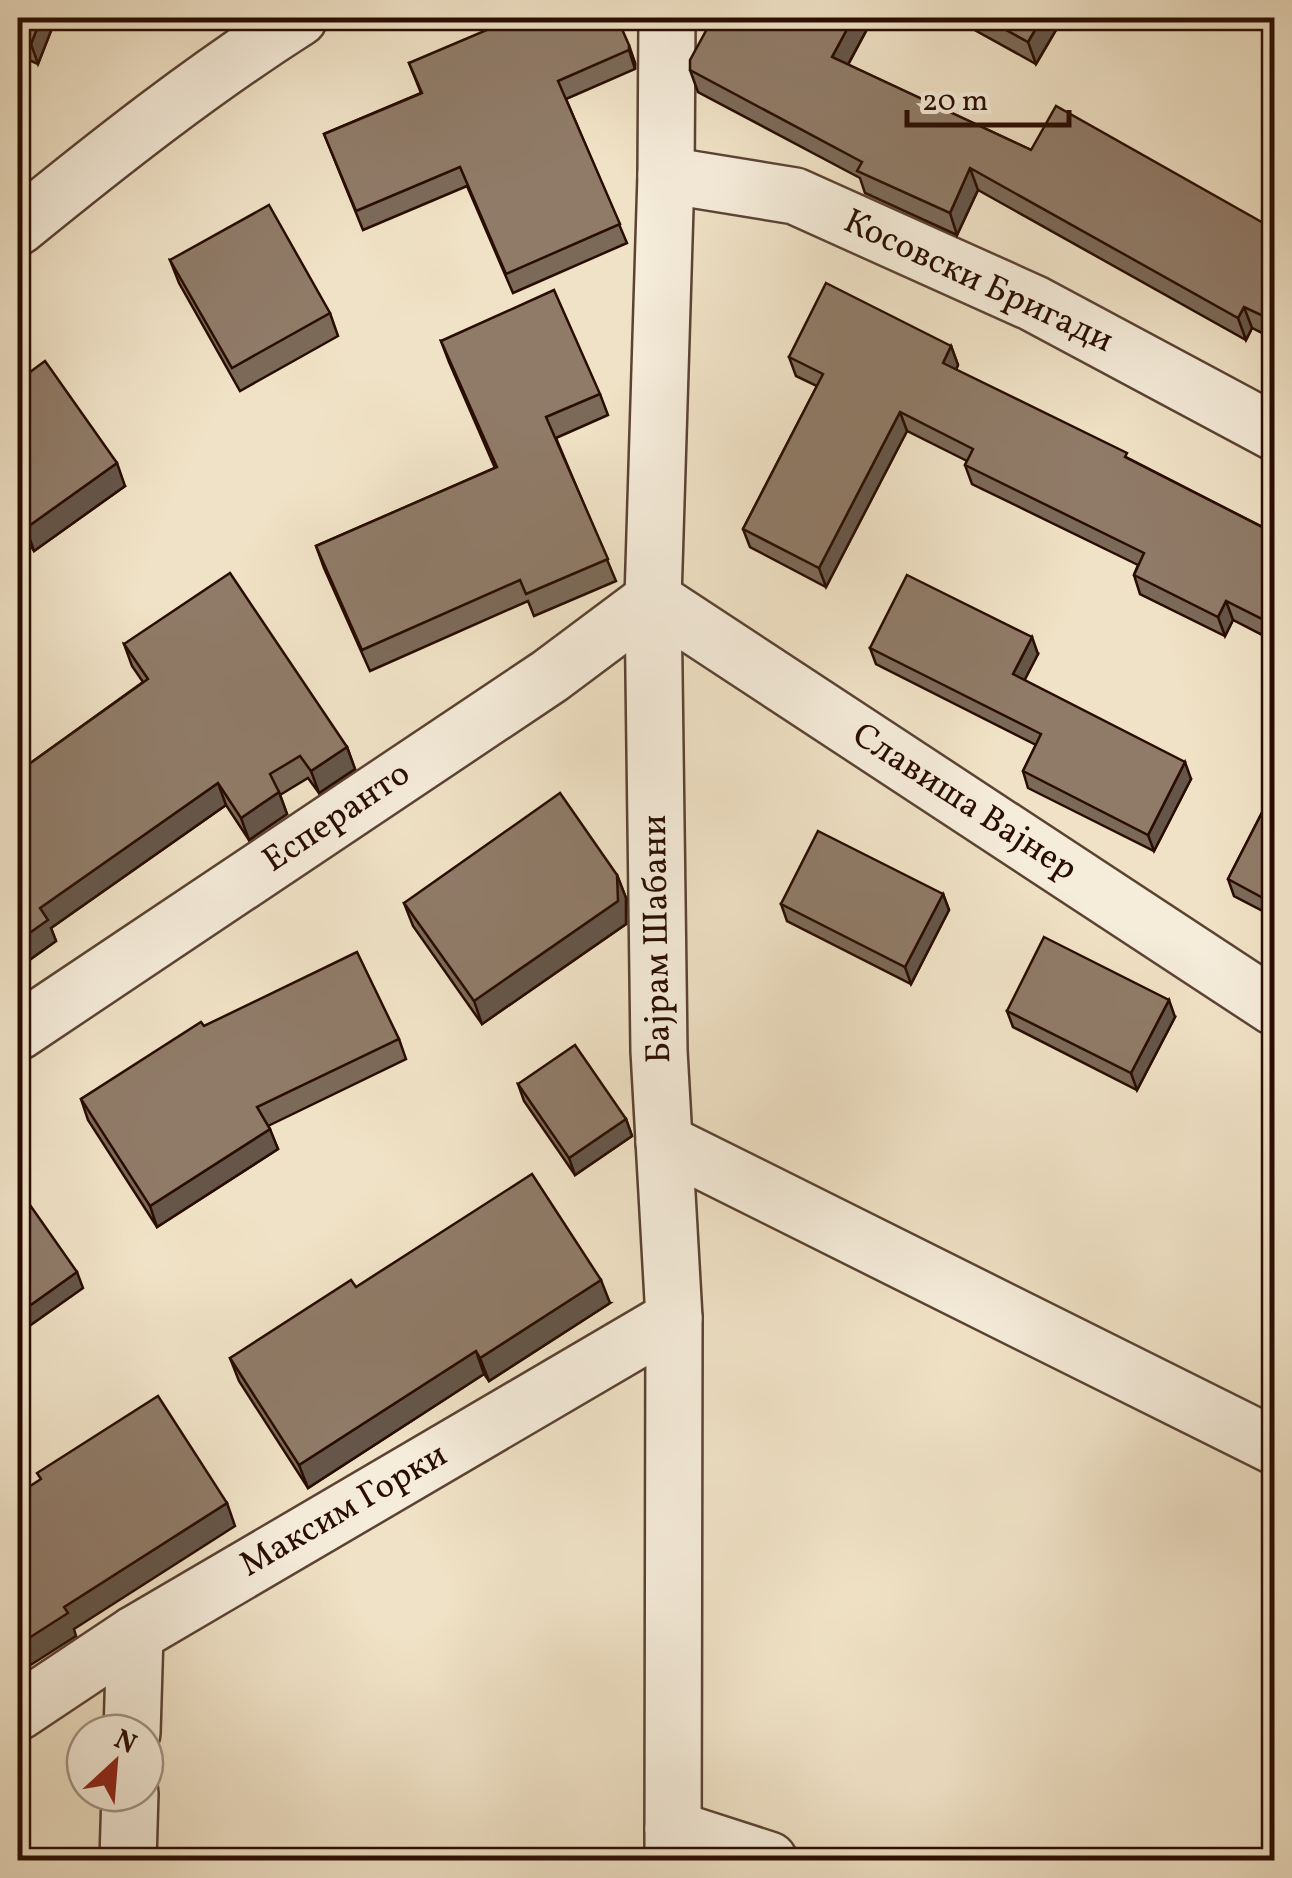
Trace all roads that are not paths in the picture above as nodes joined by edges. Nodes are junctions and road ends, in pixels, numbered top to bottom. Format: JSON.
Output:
{"nodes":[{"id":1,"x":298,"y":18,"type":"edge"},
{"id":2,"x":667,"y":18,"type":"edge"},
{"id":3,"x":666,"y":175,"type":"junction"},
{"id":4,"x":18,"y":227,"type":"edge"},
{"id":5,"x":1274,"y":432,"type":"edge"},
{"id":6,"x":653,"y":600,"type":"junction"},
{"id":7,"x":1274,"y":1007,"type":"edge"},
{"id":8,"x":18,"y":1032,"type":"edge"},
{"id":9,"x":664,"y":1142,"type":"junction"},
{"id":10,"x":674,"y":1318,"type":"junction"},
{"id":11,"x":1274,"y":1446,"type":"edge"},
{"id":12,"x":134,"y":1634,"type":"junction"},
{"id":13,"x":18,"y":1712,"type":"edge"},
{"id":14,"x":132,"y":1713,"type":"edge"},
{"id":15,"x":129,"y":1813,"type":"edge"},
{"id":16,"x":673,"y":1845,"type":"edge"},
{"id":17,"x":128,"y":1860,"type":"edge"},
{"id":18,"x":769,"y":1860,"type":"edge"}],
"edges":[{"from":1,"to":4,"type":"street"},
{"from":2,"to":3,"type":"street","name":"Бајрам Шабани"},
{"from":3,"to":5,"type":"street","name":"Косовски Бригади"},
{"from":3,"to":6,"type":"street","name":"Бајрам Шабани"},
{"from":6,"to":7,"type":"street","name":"Славиша Вајнер"},
{"from":6,"to":8,"type":"street","name":"Есперанто"},
{"from":6,"to":9,"type":"street","name":"Бајрам Шабани"},
{"from":9,"to":10,"type":"street","name":"Бајрам Шабани"},
{"from":9,"to":11,"type":"street"},
{"from":10,"to":12,"type":"street","name":"Максим Горки"},
{"from":10,"to":16,"type":"street","name":"Бајрам Шабани"},
{"from":12,"to":13,"type":"street","name":"Максим Горки"},
{"from":12,"to":14,"type":"street"},
{"from":15,"to":17,"type":"street"},
{"from":16,"to":18,"type":"street"}]}
